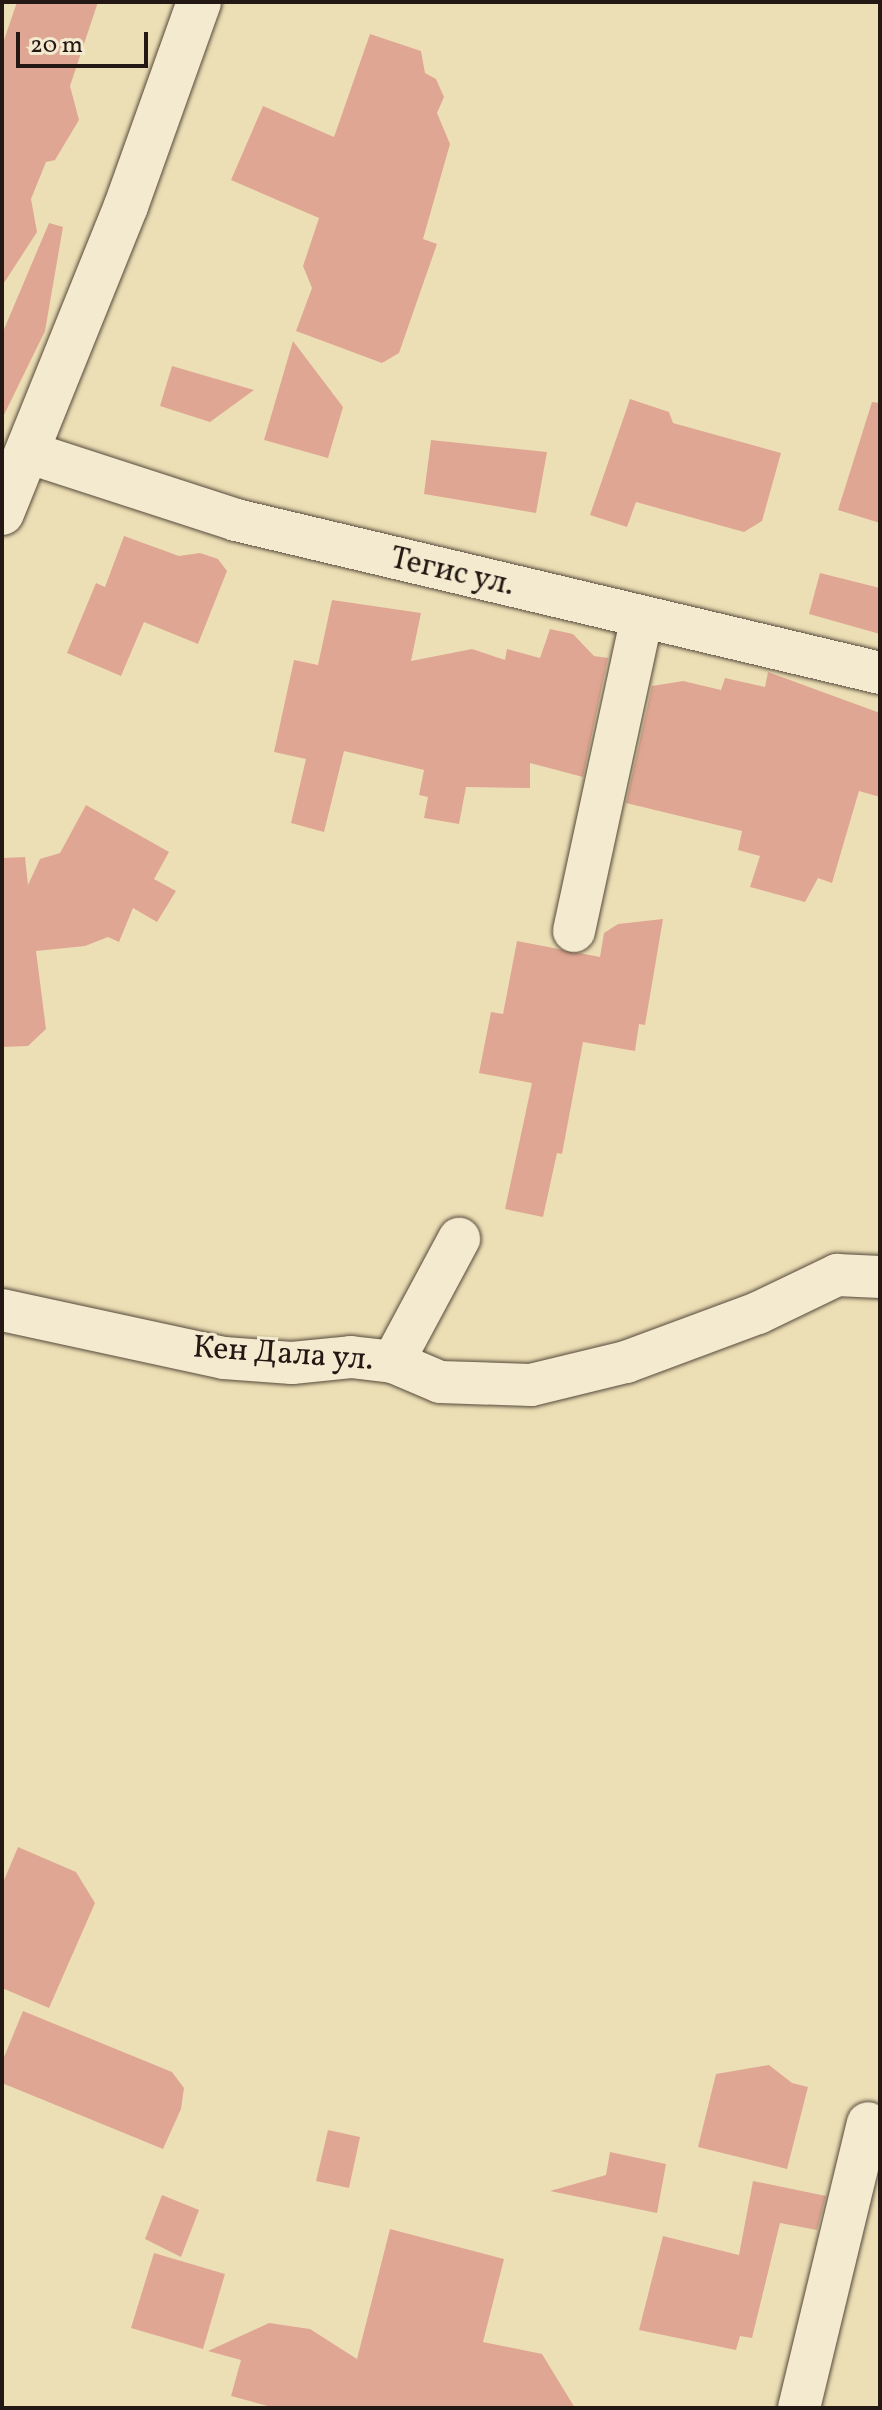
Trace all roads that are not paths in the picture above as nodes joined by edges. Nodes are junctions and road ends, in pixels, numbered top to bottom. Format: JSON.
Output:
{"nodes":[{"id":1,"x":199,"y":2,"type":"edge"},
{"id":2,"x":30,"y":453,"type":"junction"},
{"id":3,"x":2,"y":513,"type":"edge"},
{"id":4,"x":642,"y":617,"type":"junction"},
{"id":5,"x":880,"y":673,"type":"edge"},
{"id":6,"x":574,"y":931,"type":"dead end"},
{"id":7,"x":459,"y":1239,"type":"dead end"},
{"id":8,"x":880,"y":1277,"type":"edge"},
{"id":9,"x":2,"y":1310,"type":"edge"},
{"id":10,"x":393,"y":1362,"type":"junction"},
{"id":11,"x":868,"y":2123,"type":"dead end"},
{"id":12,"x":799,"y":2408,"type":"edge"}],
"edges":[{"from":1,"to":2,"type":"main road"},
{"from":2,"to":3,"type":"main road"},
{"from":2,"to":4,"type":"street","name":"Тегис ул."},
{"from":4,"to":5,"type":"street","name":"Тегис ул."},
{"from":4,"to":6,"type":"street"},
{"from":7,"to":10,"type":"street"},
{"from":8,"to":10,"type":"street","name":"Кен Дала ул."},
{"from":9,"to":10,"type":"street","name":"Кен Дала ул."},
{"from":11,"to":12,"type":"street"}]}
